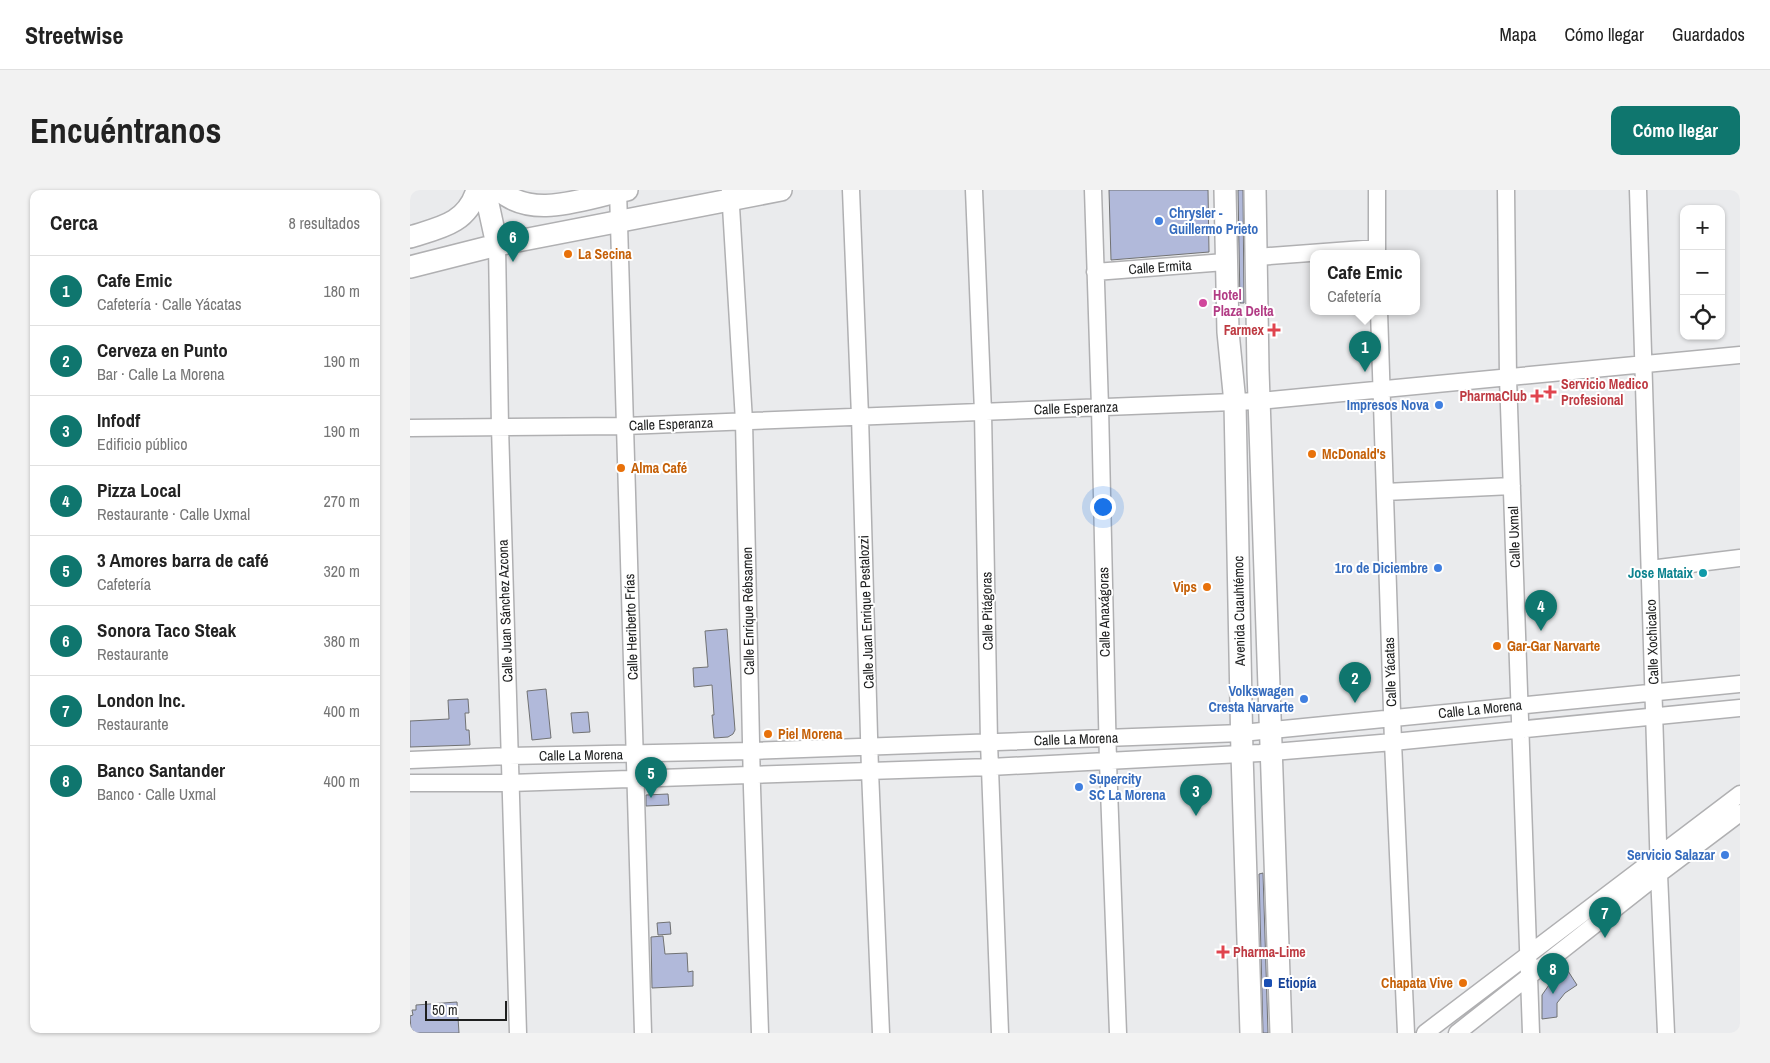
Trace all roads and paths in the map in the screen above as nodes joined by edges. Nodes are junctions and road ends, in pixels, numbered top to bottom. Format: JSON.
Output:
{"nodes":[{"id":1,"x":477,"y":190,"type":"edge"},
{"id":2,"x":485,"y":190,"type":"edge"},
{"id":3,"x":499,"y":190,"type":"edge"},
{"id":4,"x":621,"y":190,"type":"edge"},
{"id":5,"x":781,"y":190,"type":"edge"},
{"id":6,"x":851,"y":190,"type":"edge"},
{"id":7,"x":974,"y":190,"type":"edge"},
{"id":8,"x":1092,"y":190,"type":"edge"},
{"id":9,"x":1225,"y":190,"type":"edge"},
{"id":10,"x":1255,"y":190,"type":"edge"},
{"id":11,"x":1376,"y":190,"type":"edge"},
{"id":12,"x":1506,"y":190,"type":"edge"},
{"id":13,"x":1638,"y":190,"type":"edge"},
{"id":14,"x":731,"y":195,"type":"edge"},
{"id":15,"x":619,"y":221,"type":"junction"},
{"id":16,"x":410,"y":237,"type":"edge"},
{"id":17,"x":497,"y":245,"type":"junction"},
{"id":18,"x":1377,"y":250,"type":"edge"},
{"id":19,"x":1310,"y":254,"type":"edge"},
{"id":20,"x":1257,"y":257,"type":"junction"},
{"id":21,"x":1225,"y":262,"type":"junction"},
{"id":22,"x":410,"y":267,"type":"edge"},
{"id":23,"x":1095,"y":272,"type":"junction"},
{"id":24,"x":1379,"y":315,"type":"edge"},
{"id":25,"x":1740,"y":356,"type":"edge"},
{"id":26,"x":1643,"y":365,"type":"junction"},
{"id":27,"x":1508,"y":378,"type":"junction"},
{"id":28,"x":1381,"y":390,"type":"junction"},
{"id":29,"x":1259,"y":401,"type":"junction"},
{"id":30,"x":1235,"y":403,"type":"junction"},
{"id":31,"x":1100,"y":407,"type":"junction"},
{"id":32,"x":983,"y":412,"type":"junction"},
{"id":33,"x":860,"y":416,"type":"junction"},
{"id":34,"x":744,"y":421,"type":"junction"},
{"id":35,"x":625,"y":426,"type":"junction"},
{"id":36,"x":500,"y":427,"type":"junction"},
{"id":37,"x":410,"y":428,"type":"edge"},
{"id":38,"x":1512,"y":486,"type":"junction"},
{"id":39,"x":1385,"y":492,"type":"junction"},
{"id":40,"x":1740,"y":558,"type":"edge"},
{"id":41,"x":1650,"y":569,"type":"junction"},
{"id":42,"x":1740,"y":684,"type":"edge"},
{"id":43,"x":1654,"y":692,"type":"junction"},
{"id":44,"x":1519,"y":705,"type":"junction"},
{"id":45,"x":1740,"y":708,"type":"edge"},
{"id":46,"x":1654,"y":716,"type":"junction"},
{"id":47,"x":1392,"y":718,"type":"junction"},
{"id":48,"x":1520,"y":730,"type":"junction"},
{"id":49,"x":1271,"y":731,"type":"junction"},
{"id":50,"x":1242,"y":733,"type":"junction"},
{"id":51,"x":1107,"y":738,"type":"junction"},
{"id":52,"x":989,"y":742,"type":"junction"},
{"id":53,"x":1393,"y":742,"type":"junction"},
{"id":54,"x":869,"y":746,"type":"junction"},
{"id":55,"x":751,"y":751,"type":"junction"},
{"id":56,"x":1271,"y":752,"type":"junction"},
{"id":57,"x":635,"y":754,"type":"junction"},
{"id":58,"x":1242,"y":754,"type":"junction"},
{"id":59,"x":509,"y":756,"type":"junction"},
{"id":60,"x":410,"y":760,"type":"edge"},
{"id":61,"x":1108,"y":762,"type":"junction"},
{"id":62,"x":990,"y":767,"type":"junction"},
{"id":63,"x":870,"y":770,"type":"junction"},
{"id":64,"x":752,"y":775,"type":"junction"},
{"id":65,"x":635,"y":778,"type":"junction"},
{"id":66,"x":410,"y":783,"type":"edge"},
{"id":67,"x":510,"y":783,"type":"junction"},
{"id":68,"x":1740,"y":794,"type":"edge"},
{"id":69,"x":1740,"y":813,"type":"edge"},
{"id":70,"x":1659,"y":855,"type":"junction"},
{"id":71,"x":1660,"y":874,"type":"junction"},
{"id":72,"x":1528,"y":955,"type":"junction"},
{"id":73,"x":1529,"y":977,"type":"junction"},
{"id":74,"x":518,"y":1033,"type":"edge"},
{"id":75,"x":643,"y":1033,"type":"edge"},
{"id":76,"x":760,"y":1033,"type":"edge"},
{"id":77,"x":881,"y":1033,"type":"edge"},
{"id":78,"x":1000,"y":1033,"type":"edge"},
{"id":79,"x":1118,"y":1033,"type":"edge"},
{"id":80,"x":1251,"y":1033,"type":"edge"},
{"id":81,"x":1281,"y":1033,"type":"edge"},
{"id":82,"x":1406,"y":1033,"type":"edge"},
{"id":83,"x":1426,"y":1033,"type":"edge"},
{"id":84,"x":1457,"y":1033,"type":"edge"},
{"id":85,"x":1531,"y":1033,"type":"edge"},
{"id":86,"x":1666,"y":1033,"type":"edge"}],
"edges":[{"from":1,"to":16,"type":"main road"},
{"from":2,"to":17,"type":"main road","name":"Calle Juan Sánchez Azcona"},
{"from":3,"to":4,"type":"main road"},
{"from":4,"to":15,"type":"street","name":"Calle Heriberto Frías"},
{"from":5,"to":14,"type":"main road"},
{"from":6,"to":33,"type":"street","name":"Calle Juan Enrique Pestalozzi"},
{"from":7,"to":32,"type":"street","name":"Calle Pitágoras"},
{"from":8,"to":23,"type":"street","name":"Calle Anaxágoras"},
{"from":9,"to":21,"type":"main road","name":"Avenida Cuauhtémoc"},
{"from":10,"to":20,"type":"main road","name":"Avenida Cuauhtémoc"},
{"from":11,"to":18,"type":"street"},
{"from":12,"to":27,"type":"street","name":"Calle Uxmal"},
{"from":13,"to":26,"type":"street","name":"Calle Xochicalco"},
{"from":14,"to":15,"type":"main road"},
{"from":14,"to":34,"type":"street","name":"Calle Enrique Rébsamen"},
{"from":15,"to":17,"type":"main road"},
{"from":15,"to":35,"type":"street","name":"Calle Heriberto Frías"},
{"from":17,"to":22,"type":"main road"},
{"from":17,"to":36,"type":"street","name":"Calle Juan Sánchez Azcona"},
{"from":19,"to":20,"type":"street"},
{"from":20,"to":29,"type":"main road","name":"Avenida Cuauhtémoc"},
{"from":21,"to":23,"type":"street","name":"Calle Ermita"},
{"from":21,"to":30,"type":"main road","name":"Avenida Cuauhtémoc"},
{"from":23,"to":31,"type":"street","name":"Calle Anaxágoras"},
{"from":24,"to":28,"type":"street","name":"Calle Yácatas"},
{"from":25,"to":26,"type":"street","name":"Calle Esperanza"},
{"from":26,"to":27,"type":"street","name":"Calle Esperanza"},
{"from":26,"to":41,"type":"street","name":"Calle Xochicalco"},
{"from":27,"to":28,"type":"street","name":"Calle Esperanza"},
{"from":27,"to":38,"type":"street","name":"Calle Uxmal"},
{"from":28,"to":29,"type":"street","name":"Calle Esperanza"},
{"from":28,"to":39,"type":"street","name":"Calle Yácatas"},
{"from":29,"to":30,"type":"street","name":"Calle Esperanza"},
{"from":29,"to":49,"type":"main road","name":"Avenida Cuauhtémoc"},
{"from":30,"to":31,"type":"street","name":"Calle Esperanza"},
{"from":30,"to":50,"type":"main road","name":"Avenida Cuauhtémoc"},
{"from":31,"to":32,"type":"street","name":"Calle Esperanza"},
{"from":31,"to":51,"type":"street","name":"Calle Anaxágoras"},
{"from":32,"to":33,"type":"street","name":"Calle Esperanza"},
{"from":32,"to":52,"type":"street","name":"Calle Pitágoras"},
{"from":33,"to":34,"type":"street","name":"Calle Esperanza"},
{"from":33,"to":54,"type":"street","name":"Calle Juan Enrique Pestalozzi"},
{"from":34,"to":35,"type":"street","name":"Calle Esperanza"},
{"from":34,"to":55,"type":"street","name":"Calle Enrique Rébsamen"},
{"from":35,"to":36,"type":"street","name":"Calle Esperanza"},
{"from":35,"to":57,"type":"street","name":"Calle Heriberto Frías"},
{"from":36,"to":37,"type":"street","name":"Calle Esperanza"},
{"from":36,"to":59,"type":"street","name":"Calle Juan Sánchez Azcona"},
{"from":38,"to":39,"type":"street"},
{"from":38,"to":44,"type":"street","name":"Calle Uxmal"},
{"from":39,"to":47,"type":"street","name":"Calle Yácatas"},
{"from":40,"to":41,"type":"street"},
{"from":41,"to":43,"type":"street","name":"Calle Xochicalco"},
{"from":42,"to":43,"type":"street","name":"Calle La Morena"},
{"from":43,"to":44,"type":"street","name":"Calle La Morena"},
{"from":43,"to":46,"type":"street","name":"Calle Xochicalco"},
{"from":44,"to":47,"type":"street","name":"Calle La Morena"},
{"from":44,"to":48,"type":"street","name":"Calle Uxmal"},
{"from":45,"to":46,"type":"street","name":"Calle La Morena"},
{"from":46,"to":48,"type":"street","name":"Calle La Morena"},
{"from":46,"to":70,"type":"street","name":"Calle Xochicalco"},
{"from":47,"to":49,"type":"street","name":"Calle La Morena"},
{"from":47,"to":53,"type":"street","name":"Calle Yácatas"},
{"from":48,"to":53,"type":"street","name":"Calle La Morena"},
{"from":48,"to":72,"type":"street","name":"Calle Uxmal"},
{"from":49,"to":50,"type":"street","name":"Calle La Morena"},
{"from":49,"to":56,"type":"main road","name":"Avenida Cuauhtémoc"},
{"from":50,"to":51,"type":"street","name":"Calle La Morena"},
{"from":50,"to":58,"type":"main road","name":"Avenida Cuauhtémoc"},
{"from":51,"to":52,"type":"street","name":"Calle La Morena"},
{"from":51,"to":61,"type":"street","name":"Calle Anaxágoras"},
{"from":52,"to":54,"type":"street","name":"Calle La Morena"},
{"from":52,"to":62,"type":"street","name":"Calle Pitágoras"},
{"from":53,"to":56,"type":"street","name":"Calle La Morena"},
{"from":53,"to":82,"type":"street","name":"Calle Yácatas"},
{"from":54,"to":55,"type":"street","name":"Calle La Morena"},
{"from":54,"to":63,"type":"street","name":"Calle Juan Enrique Pestalozzi"},
{"from":55,"to":57,"type":"street","name":"Calle La Morena"},
{"from":55,"to":64,"type":"street","name":"Calle Enrique Rébsamen"},
{"from":56,"to":58,"type":"street","name":"Calle La Morena"},
{"from":56,"to":81,"type":"main road","name":"Avenida Cuauhtémoc"},
{"from":57,"to":59,"type":"street","name":"Calle La Morena"},
{"from":57,"to":65,"type":"street","name":"Calle Heriberto Frías"},
{"from":58,"to":61,"type":"street","name":"Calle La Morena"},
{"from":58,"to":80,"type":"main road","name":"Avenida Cuauhtémoc"},
{"from":59,"to":60,"type":"street","name":"Calle La Morena"},
{"from":59,"to":67,"type":"street","name":"Calle Juan Sánchez Azcona"},
{"from":61,"to":62,"type":"street","name":"Calle La Morena"},
{"from":61,"to":79,"type":"street","name":"Calle Anaxágoras"},
{"from":62,"to":63,"type":"street","name":"Calle La Morena"},
{"from":62,"to":78,"type":"street","name":"Calle Pitágoras"},
{"from":63,"to":64,"type":"street","name":"Calle La Morena"},
{"from":63,"to":77,"type":"street","name":"Calle Juan Enrique Pestalozzi"},
{"from":64,"to":65,"type":"street","name":"Calle La Morena"},
{"from":64,"to":76,"type":"street","name":"Calle Enrique Rébsamen"},
{"from":65,"to":67,"type":"street","name":"Calle La Morena"},
{"from":65,"to":75,"type":"street","name":"Calle Heriberto Frías"},
{"from":66,"to":67,"type":"street","name":"Calle La Morena"},
{"from":67,"to":74,"type":"street","name":"Calle Juan Sánchez Azcona"},
{"from":68,"to":70,"type":"street"},
{"from":69,"to":71,"type":"street"},
{"from":70,"to":71,"type":"street","name":"Calle Xochicalco"},
{"from":70,"to":72,"type":"street"},
{"from":71,"to":73,"type":"street"},
{"from":71,"to":86,"type":"street","name":"Calle Xochicalco"},
{"from":72,"to":73,"type":"street","name":"Calle Uxmal"},
{"from":72,"to":83,"type":"street"},
{"from":73,"to":84,"type":"street"},
{"from":73,"to":85,"type":"street","name":"Calle Uxmal"}]}
